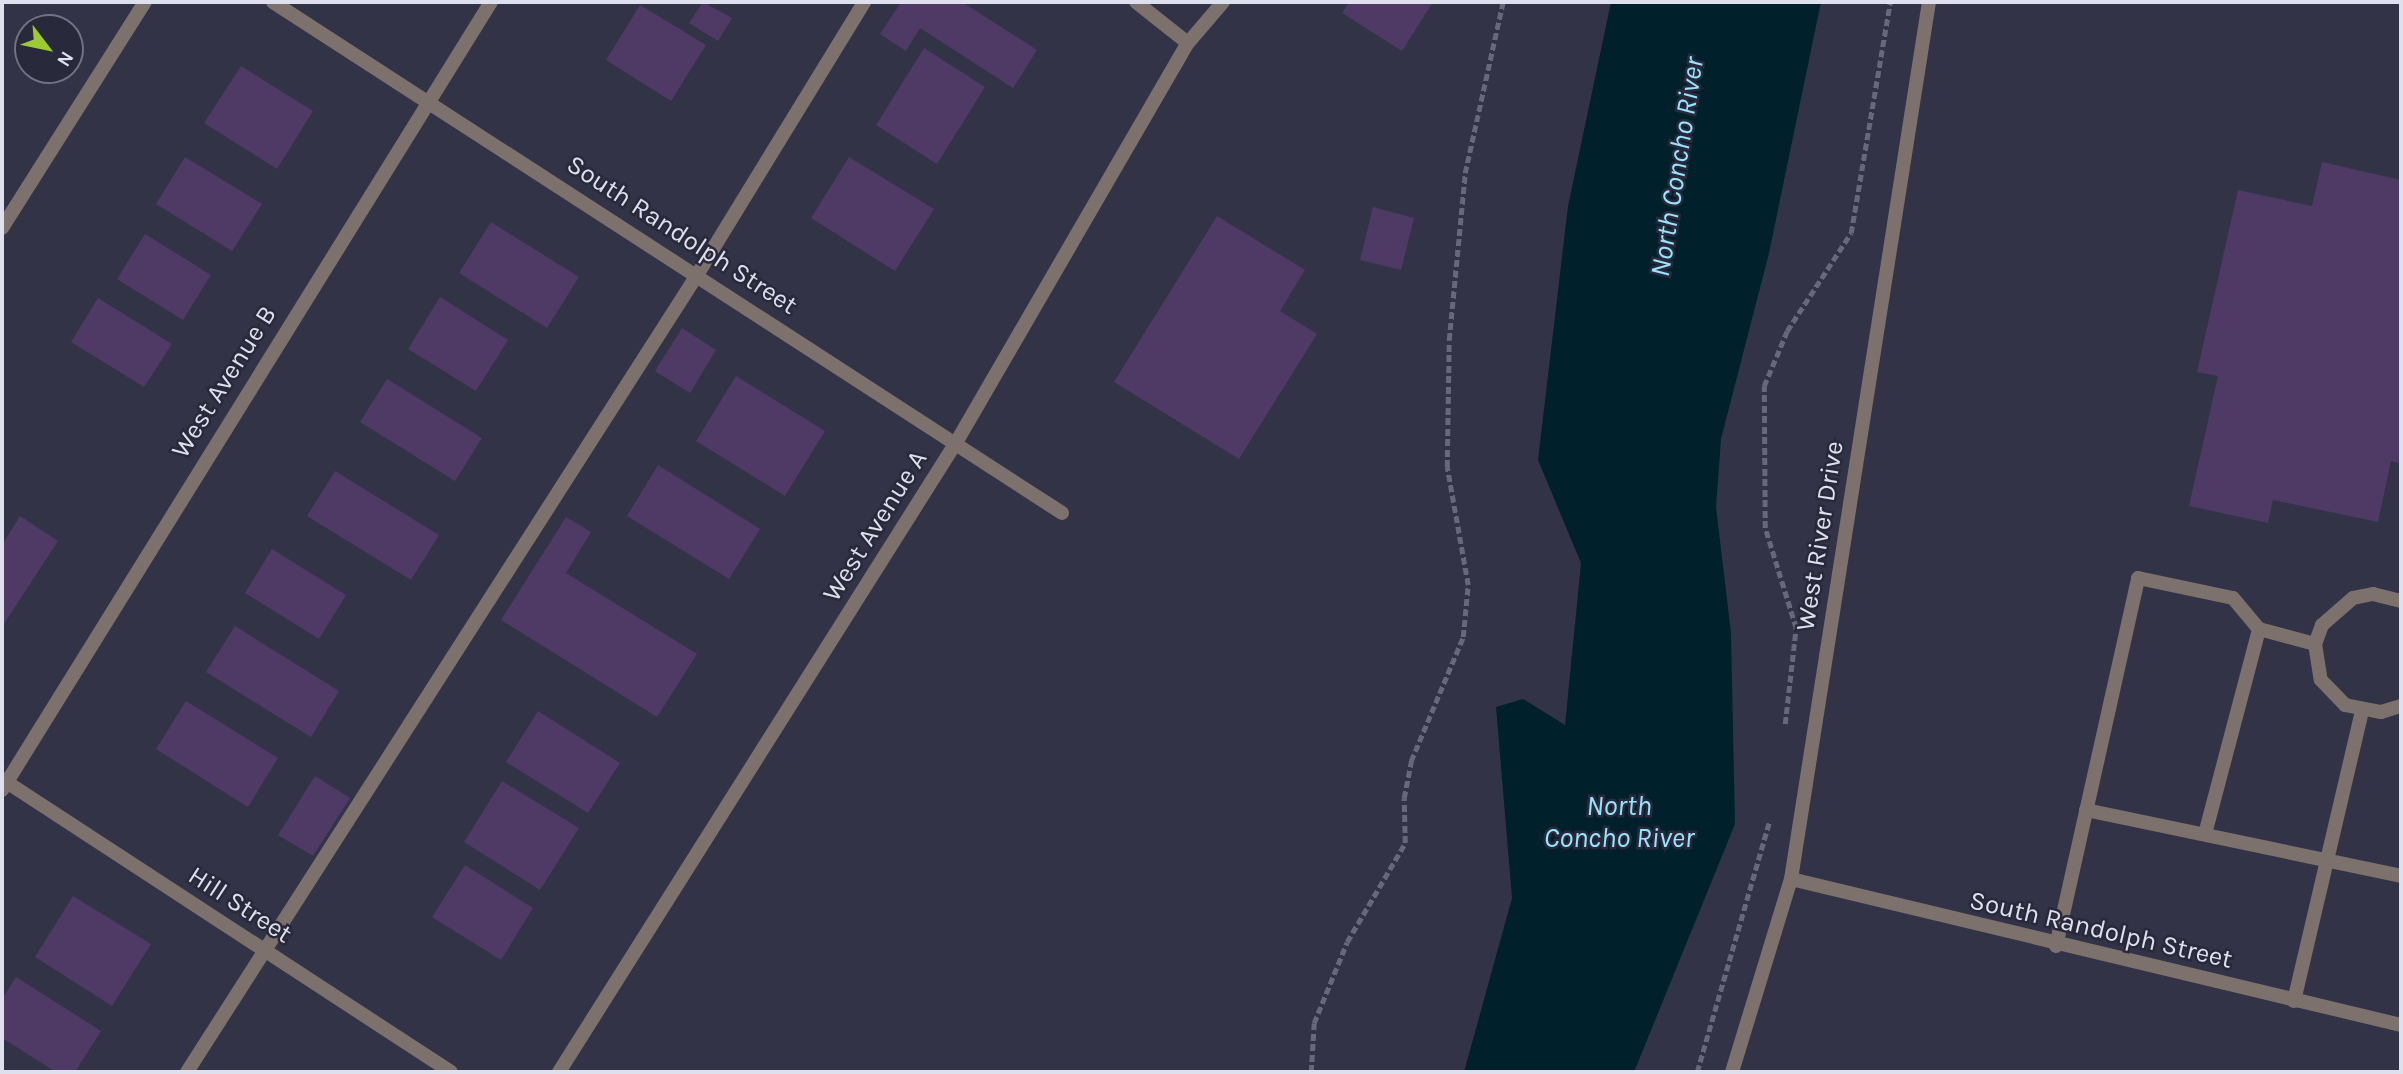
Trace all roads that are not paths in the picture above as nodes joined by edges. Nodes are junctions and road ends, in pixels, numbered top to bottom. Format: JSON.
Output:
{"nodes":[{"id":1,"x":145,"y":2,"type":"edge"},
{"id":2,"x":273,"y":2,"type":"edge"},
{"id":3,"x":491,"y":2,"type":"edge"},
{"id":4,"x":864,"y":2,"type":"edge"},
{"id":5,"x":1136,"y":2,"type":"edge"},
{"id":6,"x":1223,"y":2,"type":"edge"},
{"id":7,"x":1929,"y":2,"type":"edge"},
{"id":8,"x":1188,"y":43,"type":"junction"},
{"id":9,"x":426,"y":100,"type":"junction"},
{"id":10,"x":2,"y":228,"type":"edge"},
{"id":11,"x":697,"y":275,"type":"junction"},
{"id":12,"x":957,"y":442,"type":"junction"},
{"id":13,"x":1062,"y":513,"type":"dead end"},
{"id":14,"x":2401,"y":601,"type":"edge"},
{"id":15,"x":2259,"y":629,"type":"junction"},
{"id":16,"x":2315,"y":644,"type":"junction"},
{"id":17,"x":2401,"y":706,"type":"edge"},
{"id":18,"x":2362,"y":711,"type":"junction"},
{"id":19,"x":4,"y":784,"type":"edge"},
{"id":20,"x":2086,"y":810,"type":"junction"},
{"id":21,"x":2205,"y":834,"type":"junction"},
{"id":22,"x":2327,"y":859,"type":"junction"},
{"id":23,"x":2401,"y":876,"type":"edge"},
{"id":24,"x":1791,"y":879,"type":"junction"},
{"id":25,"x":2056,"y":946,"type":"junction"},
{"id":26,"x":266,"y":951,"type":"junction"},
{"id":27,"x":2294,"y":1001,"type":"junction"},
{"id":28,"x":2401,"y":1026,"type":"edge"},
{"id":29,"x":187,"y":1072,"type":"edge"},
{"id":30,"x":451,"y":1072,"type":"edge"},
{"id":31,"x":559,"y":1072,"type":"edge"},
{"id":32,"x":1732,"y":1072,"type":"edge"}],
"edges":[{"from":1,"to":10,"type":"street"},
{"from":2,"to":9,"type":"street","name":"South Randolph Street"},
{"from":3,"to":9,"type":"street","name":"West Avenue B"},
{"from":4,"to":11,"type":"street"},
{"from":5,"to":8,"type":"street"},
{"from":6,"to":8,"type":"street","name":"West Avenue A"},
{"from":7,"to":24,"type":"street","name":"West River Drive"},
{"from":8,"to":12,"type":"street","name":"West Avenue A"},
{"from":9,"to":11,"type":"street","name":"South Randolph Street"},
{"from":9,"to":19,"type":"street","name":"West Avenue B"},
{"from":11,"to":12,"type":"street","name":"South Randolph Street"},
{"from":11,"to":26,"type":"street"},
{"from":12,"to":13,"type":"street","name":"South Randolph Street"},
{"from":12,"to":31,"type":"street","name":"West Avenue A"},
{"from":14,"to":16,"type":"street"},
{"from":15,"to":16,"type":"street"},
{"from":15,"to":20,"type":"street"},
{"from":15,"to":21,"type":"street"},
{"from":16,"to":18,"type":"street"},
{"from":17,"to":18,"type":"street"},
{"from":18,"to":22,"type":"street"},
{"from":19,"to":26,"type":"street","name":"Hill Street"},
{"from":20,"to":21,"type":"street"},
{"from":20,"to":25,"type":"street"},
{"from":21,"to":22,"type":"street"},
{"from":22,"to":23,"type":"street"},
{"from":22,"to":27,"type":"street"},
{"from":24,"to":25,"type":"street","name":"South Randolph Street"},
{"from":24,"to":32,"type":"street","name":"West River Drive"},
{"from":25,"to":27,"type":"street","name":"South Randolph Street"},
{"from":26,"to":29,"type":"street"},
{"from":26,"to":30,"type":"street","name":"Hill Street"},
{"from":27,"to":28,"type":"street","name":"South Randolph Street"}]}
